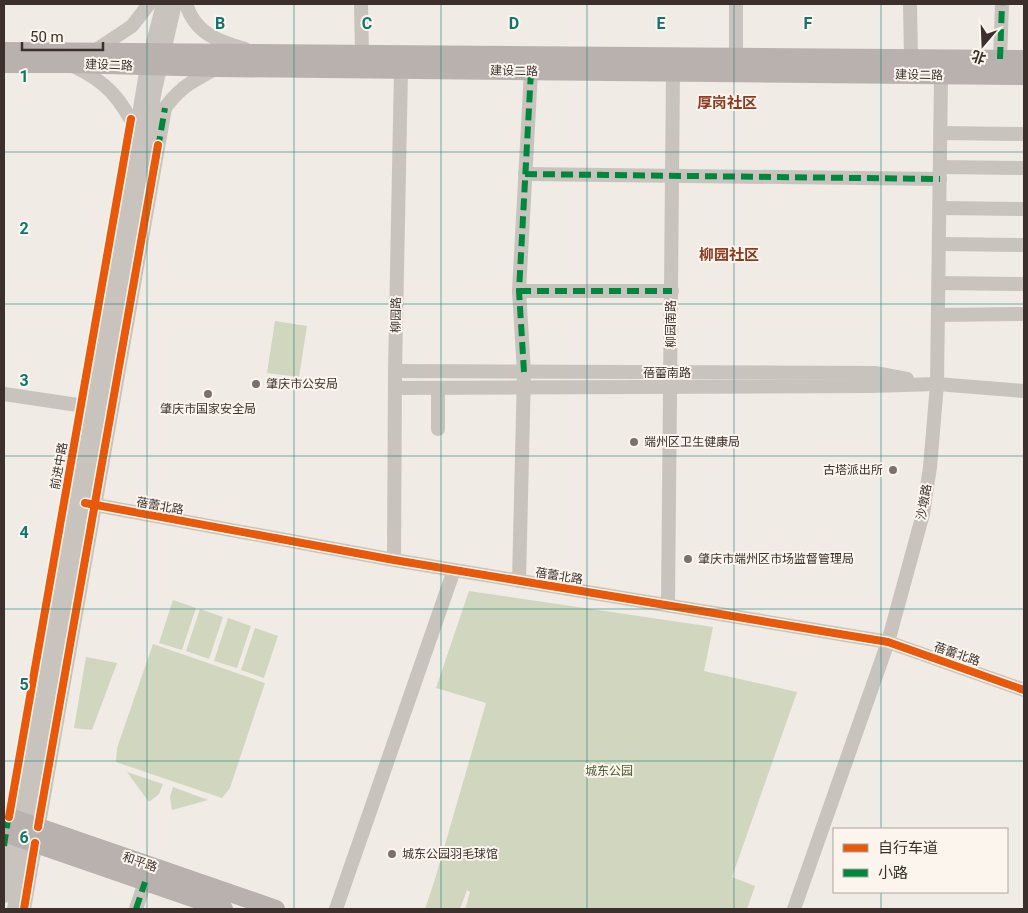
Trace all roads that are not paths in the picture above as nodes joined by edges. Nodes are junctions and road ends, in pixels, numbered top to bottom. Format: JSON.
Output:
{"nodes":[{"id":1,"x":149,"y":4,"type":"edge"},
{"id":2,"x":163,"y":4,"type":"edge"},
{"id":3,"x":175,"y":4,"type":"edge"},
{"id":4,"x":186,"y":4,"type":"edge"},
{"id":5,"x":361,"y":4,"type":"edge"},
{"id":6,"x":736,"y":4,"type":"edge"},
{"id":7,"x":910,"y":4,"type":"edge"},
{"id":8,"x":1002,"y":4,"type":"edge"},
{"id":9,"x":4,"y":51,"type":"edge"},
{"id":10,"x":93,"y":52,"type":"junction"},
{"id":11,"x":260,"y":53,"type":"junction"},
{"id":12,"x":362,"y":54,"type":"junction"},
{"id":13,"x":736,"y":57,"type":"junction"},
{"id":14,"x":911,"y":58,"type":"junction"},
{"id":15,"x":156,"y":59,"type":"junction"},
{"id":16,"x":1000,"y":59,"type":"junction"},
{"id":17,"x":1024,"y":59,"type":"edge"},
{"id":18,"x":4,"y":64,"type":"edge"},
{"id":19,"x":69,"y":64,"type":"junction"},
{"id":20,"x":217,"y":68,"type":"junction"},
{"id":21,"x":401,"y":70,"type":"junction"},
{"id":22,"x":531,"y":71,"type":"junction"},
{"id":23,"x":673,"y":73,"type":"junction"},
{"id":24,"x":941,"y":76,"type":"junction"},
{"id":25,"x":1024,"y":76,"type":"edge"},
{"id":26,"x":165,"y":108,"type":"junction"},
{"id":27,"x":139,"y":127,"type":"junction"},
{"id":28,"x":941,"y":133,"type":"junction"},
{"id":29,"x":1024,"y":134,"type":"edge"},
{"id":30,"x":158,"y":145,"type":"junction"},
{"id":31,"x":1024,"y":168,"type":"edge"},
{"id":32,"x":940,"y":173,"type":"junction"},
{"id":33,"x":526,"y":174,"type":"junction"},
{"id":34,"x":672,"y":176,"type":"junction"},
{"id":35,"x":940,"y":208,"type":"junction"},
{"id":36,"x":1024,"y":209,"type":"edge"},
{"id":37,"x":940,"y":244,"type":"junction"},
{"id":38,"x":1024,"y":245,"type":"edge"},
{"id":39,"x":939,"y":283,"type":"junction"},
{"id":40,"x":1024,"y":284,"type":"edge"},
{"id":41,"x":519,"y":291,"type":"junction"},
{"id":42,"x":672,"y":291,"type":"junction"},
{"id":43,"x":1024,"y":314,"type":"edge"},
{"id":44,"x":939,"y":315,"type":"junction"},
{"id":45,"x":395,"y":371,"type":"junction"},
{"id":46,"x":524,"y":372,"type":"junction"},
{"id":47,"x":671,"y":380,"type":"junction"},
{"id":48,"x":937,"y":384,"type":"junction"},
{"id":49,"x":524,"y":387,"type":"junction"},
{"id":50,"x":395,"y":388,"type":"junction"},
{"id":51,"x":438,"y":388,"type":"junction"},
{"id":52,"x":1024,"y":391,"type":"edge"},
{"id":53,"x":4,"y":394,"type":"edge"},
{"id":54,"x":91,"y":407,"type":"junction"},
{"id":55,"x":438,"y":429,"type":"dead end"},
{"id":56,"x":90,"y":504,"type":"junction"},
{"id":57,"x":394,"y":560,"type":"junction"},
{"id":58,"x":454,"y":570,"type":"junction"},
{"id":59,"x":519,"y":581,"type":"junction"},
{"id":60,"x":668,"y":605,"type":"junction"},
{"id":61,"x":888,"y":642,"type":"junction"},
{"id":62,"x":1024,"y":690,"type":"edge"},
{"id":63,"x":17,"y":831,"type":"edge"},
{"id":64,"x":145,"y":882,"type":"junction"},
{"id":65,"x":4,"y":896,"type":"edge"},
{"id":66,"x":14,"y":909,"type":"edge"},
{"id":67,"x":24,"y":909,"type":"edge"},
{"id":68,"x":136,"y":909,"type":"edge"},
{"id":69,"x":224,"y":909,"type":"edge"},
{"id":70,"x":276,"y":909,"type":"edge"},
{"id":71,"x":336,"y":909,"type":"edge"},
{"id":72,"x":794,"y":909,"type":"edge"}],
"edges":[{"from":1,"to":10,"type":"street"},
{"from":2,"to":15,"type":"street"},
{"from":3,"to":15,"type":"street"},
{"from":4,"to":11,"type":"street"},
{"from":5,"to":12,"type":"street"},
{"from":6,"to":13,"type":"street"},
{"from":7,"to":14,"type":"street"},
{"from":8,"to":16,"type":"street"},
{"from":9,"to":10,"type":"main road","name":"建设二路"},
{"from":10,"to":15,"type":"main road","name":"建设二路"},
{"from":11,"to":12,"type":"main road","name":"建设二路"},
{"from":11,"to":15,"type":"main road","name":"建设二路"},
{"from":12,"to":13,"type":"main road","name":"建设二路"},
{"from":13,"to":14,"type":"main road","name":"建设二路"},
{"from":14,"to":16,"type":"main road","name":"建设二路"},
{"from":15,"to":19,"type":"main road","name":"建设二路"},
{"from":15,"to":20,"type":"main road","name":"建设二路"},
{"from":15,"to":27,"type":"street","name":"前进中路"},
{"from":16,"to":17,"type":"main road","name":"建设二路"},
{"from":18,"to":19,"type":"main road","name":"建设二路"},
{"from":19,"to":27,"type":"street"},
{"from":20,"to":21,"type":"main road","name":"建设二路"},
{"from":20,"to":26,"type":"street"},
{"from":21,"to":22,"type":"main road","name":"建设二路"},
{"from":21,"to":45,"type":"street","name":"柳园路"},
{"from":22,"to":23,"type":"main road","name":"建设二路"},
{"from":22,"to":33,"type":"street"},
{"from":23,"to":24,"type":"main road","name":"建设二路"},
{"from":23,"to":34,"type":"street","name":"柳园南路"},
{"from":24,"to":25,"type":"main road","name":"建设二路"},
{"from":24,"to":28,"type":"street","name":"沙墩路"},
{"from":26,"to":27,"type":"street"},
{"from":26,"to":30,"type":"street"},
{"from":27,"to":30,"type":"street"},
{"from":27,"to":54,"type":"street","name":"前进中路"},
{"from":27,"to":54,"type":"street","name":"前进中路"},
{"from":28,"to":29,"type":"street"},
{"from":28,"to":32,"type":"street","name":"沙墩路"},
{"from":30,"to":56,"type":"street"},
{"from":31,"to":32,"type":"street"},
{"from":32,"to":34,"type":"street"},
{"from":32,"to":35,"type":"street","name":"沙墩路"},
{"from":33,"to":34,"type":"street"},
{"from":33,"to":41,"type":"street"},
{"from":34,"to":42,"type":"street","name":"柳园南路"},
{"from":35,"to":36,"type":"street"},
{"from":35,"to":37,"type":"street","name":"沙墩路"},
{"from":37,"to":38,"type":"street"},
{"from":37,"to":39,"type":"street","name":"沙墩路"},
{"from":39,"to":40,"type":"street"},
{"from":39,"to":44,"type":"street","name":"沙墩路"},
{"from":41,"to":42,"type":"street"},
{"from":41,"to":46,"type":"street"},
{"from":42,"to":47,"type":"street","name":"柳园南路"},
{"from":43,"to":44,"type":"street"},
{"from":44,"to":48,"type":"street","name":"沙墩路"},
{"from":45,"to":46,"type":"street","name":"蓓蕾南路"},
{"from":45,"to":50,"type":"street","name":"柳园路"},
{"from":46,"to":47,"type":"street","name":"蓓蕾南路"},
{"from":46,"to":49,"type":"street"},
{"from":47,"to":48,"type":"street","name":"蓓蕾南路"},
{"from":47,"to":49,"type":"street","name":"蓓蕾南路"},
{"from":47,"to":60,"type":"street","name":"柳园南路"},
{"from":48,"to":52,"type":"street","name":"蓓蕾南路"},
{"from":48,"to":61,"type":"street","name":"沙墩路"},
{"from":49,"to":51,"type":"street","name":"蓓蕾南路"},
{"from":49,"to":59,"type":"street"},
{"from":50,"to":51,"type":"street","name":"蓓蕾南路"},
{"from":50,"to":57,"type":"street","name":"柳园路"},
{"from":51,"to":55,"type":"street"},
{"from":53,"to":54,"type":"street"},
{"from":54,"to":56,"type":"street"},
{"from":54,"to":63,"type":"street","name":"前进中路"},
{"from":56,"to":57,"type":"street","name":"蓓蕾北路"},
{"from":56,"to":63,"type":"street"},
{"from":57,"to":58,"type":"street","name":"蓓蕾北路"},
{"from":58,"to":59,"type":"street","name":"蓓蕾北路"},
{"from":58,"to":71,"type":"street"},
{"from":59,"to":60,"type":"street","name":"蓓蕾北路"},
{"from":60,"to":61,"type":"street","name":"蓓蕾北路"},
{"from":61,"to":62,"type":"street","name":"蓓蕾北路"},
{"from":61,"to":72,"type":"street","name":"沙墩路"},
{"from":63,"to":64,"type":"main road","name":"和平路"},
{"from":63,"to":65,"type":"street"},
{"from":63,"to":66,"type":"street"},
{"from":63,"to":67,"type":"street"},
{"from":63,"to":70,"type":"main road","name":"和平路"},
{"from":64,"to":68,"type":"street"},
{"from":64,"to":69,"type":"main road","name":"和平路"}]}
